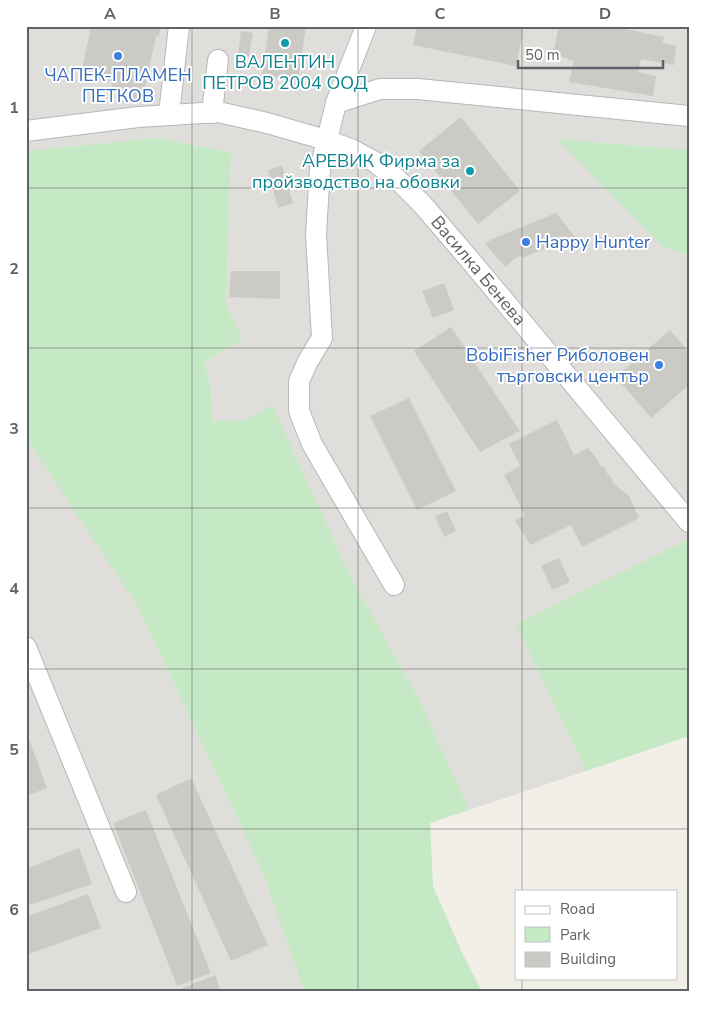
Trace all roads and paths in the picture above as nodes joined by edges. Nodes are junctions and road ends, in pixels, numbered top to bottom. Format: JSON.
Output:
{"nodes":[{"id":1,"x":179,"y":26,"type":"edge"},
{"id":2,"x":366,"y":26,"type":"edge"},
{"id":3,"x":218,"y":60,"type":"dead end"},
{"id":4,"x":336,"y":103,"type":"junction"},
{"id":5,"x":212,"y":113,"type":"junction"},
{"id":6,"x":169,"y":114,"type":"junction"},
{"id":7,"x":689,"y":116,"type":"edge"},
{"id":8,"x":26,"y":131,"type":"edge"},
{"id":9,"x":326,"y":140,"type":"junction"},
{"id":10,"x":689,"y":522,"type":"edge"},
{"id":11,"x":394,"y":585,"type":"dead end"},
{"id":12,"x":26,"y":647,"type":"edge"},
{"id":13,"x":126,"y":892,"type":"dead end"}],
"edges":[{"from":1,"to":6,"type":"street"},
{"from":2,"to":4,"type":"street"},
{"from":3,"to":5,"type":"street"},
{"from":4,"to":7,"type":"street"},
{"from":4,"to":9,"type":"street"},
{"from":5,"to":6,"type":"street","name":"Василка Бенева"},
{"from":5,"to":9,"type":"street","name":"Василка Бенева"},
{"from":6,"to":8,"type":"street","name":"Василка Бенева"},
{"from":9,"to":10,"type":"street","name":"Василка Бенева"},
{"from":9,"to":11,"type":"street"},
{"from":12,"to":13,"type":"street"}]}
